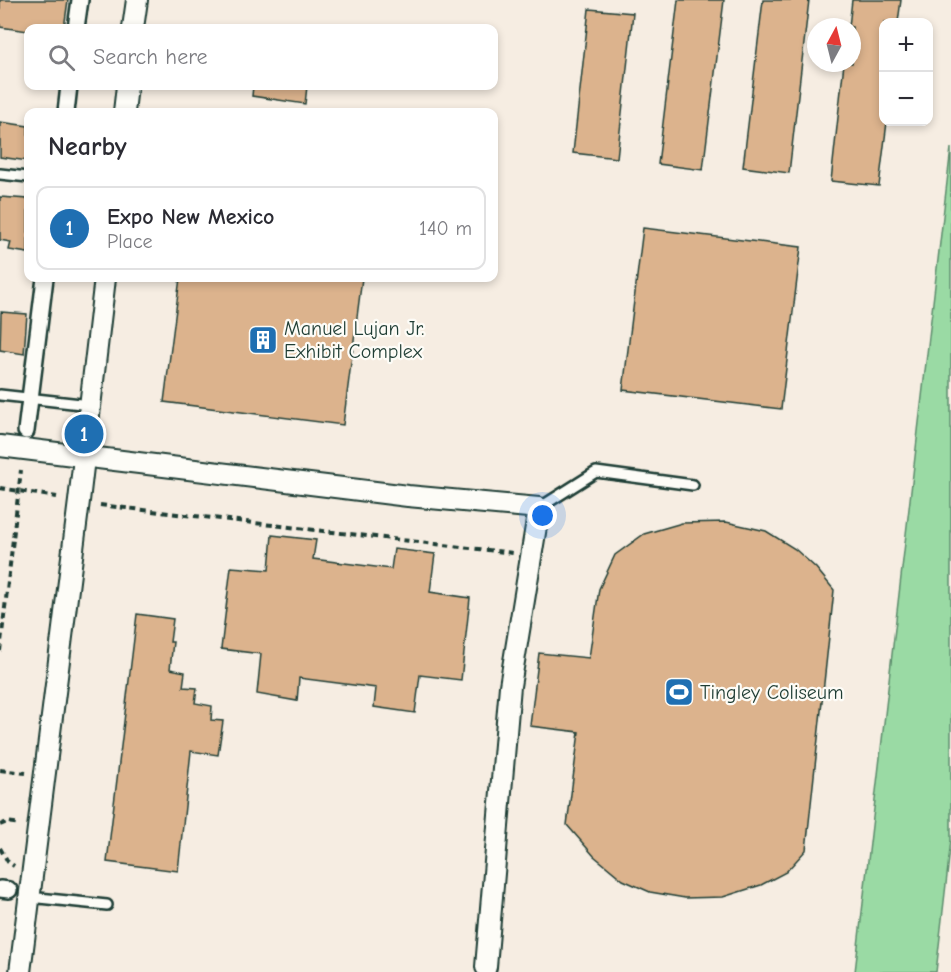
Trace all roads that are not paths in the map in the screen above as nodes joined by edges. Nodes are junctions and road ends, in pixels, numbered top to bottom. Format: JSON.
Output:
{"nodes":[{"id":1,"x":80,"y":0,"type":"edge"},
{"id":2,"x":137,"y":0,"type":"edge"},
{"id":3,"x":77,"y":24,"type":"edge"},
{"id":4,"x":134,"y":24,"type":"edge"},
{"id":5,"x":69,"y":90,"type":"edge"},
{"id":6,"x":127,"y":90,"type":"edge"},
{"id":7,"x":66,"y":108,"type":"edge"},
{"id":8,"x":124,"y":108,"type":"edge"},
{"id":9,"x":0,"y":174,"type":"edge"},
{"id":10,"x":24,"y":177,"type":"edge"},
{"id":11,"x":44,"y":282,"type":"edge"},
{"id":12,"x":105,"y":282,"type":"edge"},
{"id":13,"x":0,"y":395,"type":"edge"},
{"id":14,"x":29,"y":398,"type":"junction"},
{"id":15,"x":90,"y":405,"type":"junction"},
{"id":16,"x":26,"y":430,"type":"dead end"},
{"id":17,"x":0,"y":446,"type":"edge"},
{"id":18,"x":85,"y":456,"type":"junction"},
{"id":19,"x":693,"y":484,"type":"dead end"},
{"id":20,"x":539,"y":508,"type":"junction"},
{"id":21,"x":29,"y":897,"type":"junction"},
{"id":22,"x":107,"y":905,"type":"dead end"},
{"id":23,"x":486,"y":970,"type":"edge"},
{"id":24,"x":20,"y":972,"type":"edge"}],
"edges":[{"from":1,"to":3,"type":"street"},
{"from":2,"to":4,"type":"street"},
{"from":5,"to":7,"type":"street"},
{"from":6,"to":8,"type":"street"},
{"from":9,"to":10,"type":"lane"},
{"from":11,"to":14,"type":"street"},
{"from":12,"to":15,"type":"street"},
{"from":13,"to":14,"type":"lane"},
{"from":14,"to":15,"type":"lane"},
{"from":14,"to":16,"type":"street"},
{"from":15,"to":18,"type":"street"},
{"from":17,"to":18,"type":"street"},
{"from":18,"to":20,"type":"street"},
{"from":18,"to":21,"type":"street"},
{"from":19,"to":20,"type":"lane"},
{"from":20,"to":23,"type":"street"},
{"from":21,"to":22,"type":"lane"},
{"from":21,"to":24,"type":"street"}]}
